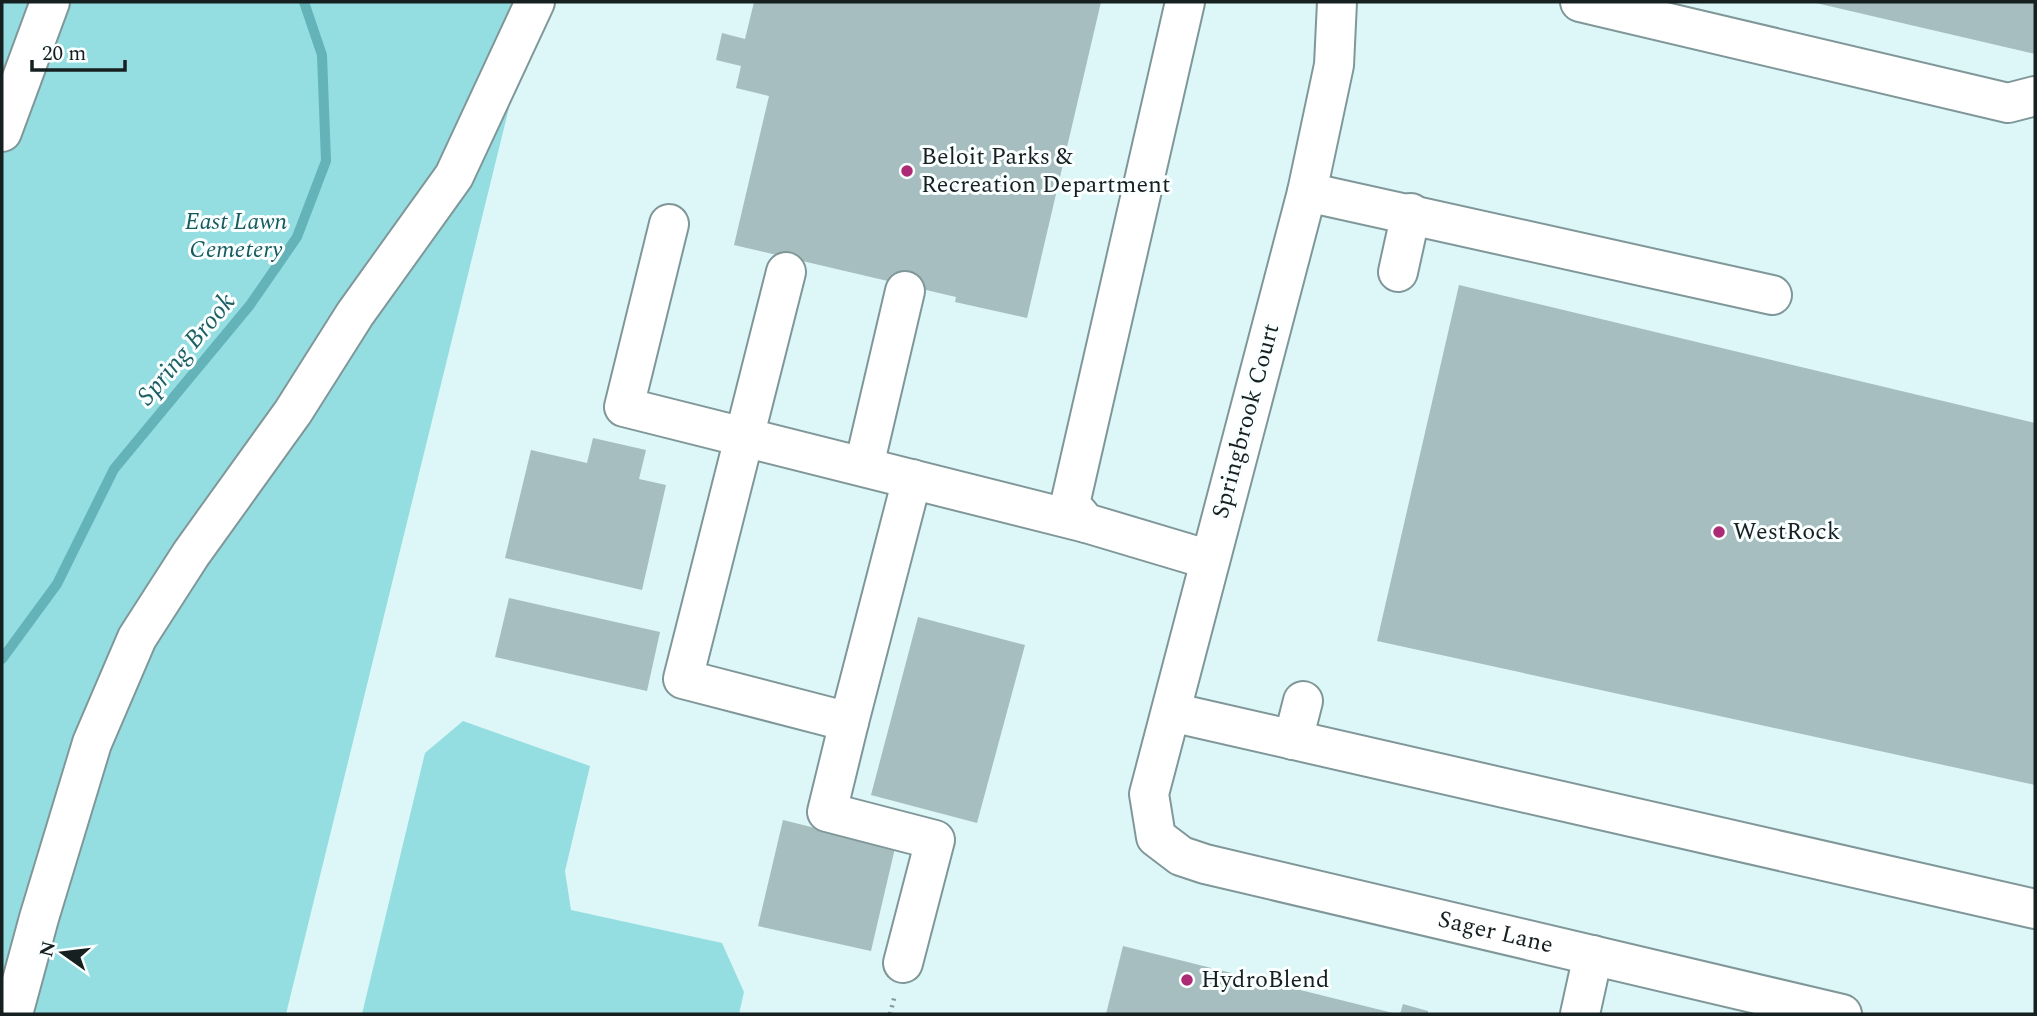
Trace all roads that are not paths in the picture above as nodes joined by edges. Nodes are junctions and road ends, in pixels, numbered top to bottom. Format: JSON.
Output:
{"nodes":[{"id":1,"x":50,"y":2,"type":"edge"},
{"id":2,"x":535,"y":2,"type":"edge"},
{"id":3,"x":1185,"y":2,"type":"edge"},
{"id":4,"x":1337,"y":2,"type":"edge"},
{"id":5,"x":1580,"y":2,"type":"edge"},
{"id":6,"x":2035,"y":96,"type":"edge"},
{"id":7,"x":2,"y":132,"type":"edge"},
{"id":8,"x":1307,"y":191,"type":"junction"},
{"id":9,"x":1411,"y":213,"type":"junction"},
{"id":10,"x":669,"y":225,"type":"dead end"},
{"id":11,"x":786,"y":271,"type":"dead end"},
{"id":12,"x":1398,"y":272,"type":"dead end"},
{"id":13,"x":905,"y":291,"type":"dead end"},
{"id":14,"x":1772,"y":295,"type":"dead end"},
{"id":15,"x":744,"y":436,"type":"junction"},
{"id":16,"x":864,"y":466,"type":"junction"},
{"id":17,"x":912,"y":479,"type":"junction"},
{"id":18,"x":1086,"y":523,"type":"junction"},
{"id":19,"x":1210,"y":560,"type":"junction"},
{"id":20,"x":1303,"y":701,"type":"dead end"},
{"id":21,"x":1171,"y":712,"type":"junction"},
{"id":22,"x":849,"y":722,"type":"junction"},
{"id":23,"x":1293,"y":740,"type":"junction"},
{"id":24,"x":1156,"y":837,"type":"joint"},
{"id":25,"x":2035,"y":909,"type":"edge"},
{"id":26,"x":1593,"y":955,"type":"junction"},
{"id":27,"x":903,"y":962,"type":"dead end"},
{"id":28,"x":13,"y":1014,"type":"edge"},
{"id":29,"x":1580,"y":1014,"type":"edge"},
{"id":30,"x":1842,"y":1014,"type":"edge"}],
"edges":[{"from":1,"to":7,"type":"street"},
{"from":2,"to":28,"type":"street"},
{"from":3,"to":18,"type":"street"},
{"from":4,"to":8,"type":"street","name":"Springbrook Court"},
{"from":5,"to":6,"type":"street"},
{"from":8,"to":9,"type":"street"},
{"from":8,"to":19,"type":"street","name":"Springbrook Court"},
{"from":9,"to":12,"type":"street"},
{"from":9,"to":14,"type":"street"},
{"from":10,"to":15,"type":"street"},
{"from":11,"to":15,"type":"street"},
{"from":13,"to":16,"type":"street"},
{"from":15,"to":16,"type":"street"},
{"from":15,"to":22,"type":"street"},
{"from":16,"to":17,"type":"street"},
{"from":17,"to":18,"type":"street"},
{"from":17,"to":22,"type":"street"},
{"from":18,"to":19,"type":"street"},
{"from":19,"to":21,"type":"street","name":"Springbrook Court"},
{"from":20,"to":23,"type":"street"},
{"from":21,"to":23,"type":"street"},
{"from":21,"to":24,"type":"street","name":"Springbrook Court"},
{"from":22,"to":27,"type":"street"},
{"from":23,"to":25,"type":"street"},
{"from":24,"to":26,"type":"street","name":"Sager Lane"},
{"from":26,"to":29,"type":"street"},
{"from":26,"to":30,"type":"street","name":"Sager Lane"}]}
